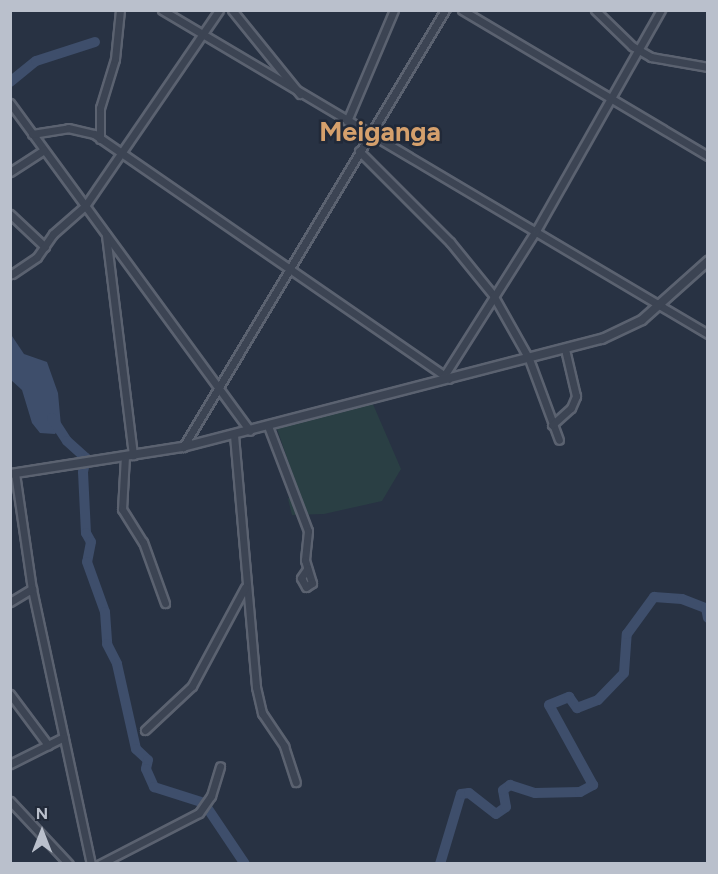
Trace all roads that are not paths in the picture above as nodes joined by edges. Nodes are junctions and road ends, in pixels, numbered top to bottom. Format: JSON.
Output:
{"nodes":[{"id":1,"x":120,"y":10,"type":"edge"},
{"id":2,"x":162,"y":10,"type":"edge"},
{"id":3,"x":219,"y":10,"type":"edge"},
{"id":4,"x":232,"y":10,"type":"edge"},
{"id":5,"x":394,"y":10,"type":"edge"},
{"id":6,"x":445,"y":10,"type":"edge"},
{"id":7,"x":462,"y":10,"type":"edge"},
{"id":8,"x":595,"y":10,"type":"edge"},
{"id":9,"x":661,"y":10,"type":"edge"},
{"id":10,"x":204,"y":36,"type":"junction"},
{"id":11,"x":639,"y":51,"type":"junction"},
{"id":12,"x":708,"y":67,"type":"edge"},
{"id":13,"x":302,"y":97,"type":"junction"},
{"id":14,"x":611,"y":99,"type":"junction"},
{"id":15,"x":10,"y":103,"type":"edge"},
{"id":16,"x":347,"y":121,"type":"junction"},
{"id":17,"x":370,"y":133,"type":"junction"},
{"id":18,"x":32,"y":134,"type":"junction"},
{"id":19,"x":100,"y":139,"type":"junction"},
{"id":20,"x":44,"y":150,"type":"junction"},
{"id":21,"x":359,"y":151,"type":"junction"},
{"id":22,"x":122,"y":155,"type":"junction"},
{"id":23,"x":708,"y":156,"type":"edge"},
{"id":24,"x":10,"y":172,"type":"edge"},
{"id":25,"x":85,"y":206,"type":"junction"},
{"id":26,"x":10,"y":214,"type":"edge"},
{"id":27,"x":537,"y":230,"type":"junction"},
{"id":28,"x":106,"y":235,"type":"junction"},
{"id":29,"x":45,"y":247,"type":"junction"},
{"id":30,"x":708,"y":261,"type":"edge"},
{"id":31,"x":291,"y":266,"type":"junction"},
{"id":32,"x":12,"y":274,"type":"dead end"},
{"id":33,"x":493,"y":295,"type":"junction"},
{"id":34,"x":661,"y":304,"type":"junction"},
{"id":35,"x":708,"y":334,"type":"edge"},
{"id":36,"x":565,"y":349,"type":"junction"},
{"id":37,"x":530,"y":359,"type":"junction"},
{"id":38,"x":447,"y":377,"type":"junction"},
{"id":39,"x":218,"y":385,"type":"junction"},
{"id":40,"x":552,"y":425,"type":"junction"},
{"id":41,"x":268,"y":426,"type":"junction"},
{"id":42,"x":250,"y":431,"type":"junction"},
{"id":43,"x":234,"y":435,"type":"junction"},
{"id":44,"x":559,"y":440,"type":"dead end"},
{"id":45,"x":183,"y":447,"type":"junction"},
{"id":46,"x":129,"y":456,"type":"junction"},
{"id":47,"x":13,"y":473,"type":"edge"},
{"id":48,"x":307,"y":569,"type":"dead end"},
{"id":49,"x":245,"y":587,"type":"junction"},
{"id":50,"x":32,"y":589,"type":"junction"},
{"id":51,"x":10,"y":602,"type":"edge"},
{"id":52,"x":165,"y":603,"type":"dead end"},
{"id":53,"x":10,"y":694,"type":"edge"},
{"id":54,"x":145,"y":730,"type":"dead end"},
{"id":55,"x":64,"y":737,"type":"junction"},
{"id":56,"x":48,"y":745,"type":"junction"},
{"id":57,"x":10,"y":764,"type":"edge"},
{"id":58,"x":220,"y":766,"type":"dead end"},
{"id":59,"x":296,"y":782,"type":"dead end"},
{"id":60,"x":10,"y":801,"type":"edge"},
{"id":61,"x":69,"y":864,"type":"edge"},
{"id":62,"x":91,"y":864,"type":"edge"},
{"id":63,"x":100,"y":864,"type":"edge"}],
"edges":[{"from":1,"to":19,"type":"street"},
{"from":2,"to":10,"type":"street"},
{"from":3,"to":10,"type":"street"},
{"from":4,"to":13,"type":"street"},
{"from":5,"to":16,"type":"street"},
{"from":6,"to":17,"type":"street"},
{"from":7,"to":14,"type":"street"},
{"from":8,"to":11,"type":"street"},
{"from":9,"to":11,"type":"street"},
{"from":10,"to":13,"type":"street"},
{"from":10,"to":22,"type":"street"},
{"from":11,"to":12,"type":"street"},
{"from":11,"to":14,"type":"street"},
{"from":13,"to":16,"type":"street"},
{"from":14,"to":23,"type":"street"},
{"from":14,"to":27,"type":"street"},
{"from":15,"to":18,"type":"street"},
{"from":16,"to":17,"type":"street"},
{"from":17,"to":21,"type":"street"},
{"from":17,"to":27,"type":"street"},
{"from":18,"to":19,"type":"street"},
{"from":18,"to":20,"type":"street"},
{"from":19,"to":22,"type":"street"},
{"from":20,"to":24,"type":"street"},
{"from":20,"to":25,"type":"street"},
{"from":21,"to":31,"type":"street"},
{"from":21,"to":33,"type":"street"},
{"from":22,"to":25,"type":"street"},
{"from":22,"to":31,"type":"street"},
{"from":25,"to":28,"type":"street"},
{"from":25,"to":29,"type":"street"},
{"from":26,"to":29,"type":"street"},
{"from":27,"to":33,"type":"street"},
{"from":27,"to":34,"type":"street"},
{"from":28,"to":39,"type":"street"},
{"from":28,"to":46,"type":"street"},
{"from":29,"to":32,"type":"street"},
{"from":30,"to":34,"type":"street"},
{"from":31,"to":38,"type":"street"},
{"from":31,"to":39,"type":"street"},
{"from":33,"to":37,"type":"street"},
{"from":33,"to":38,"type":"street"},
{"from":34,"to":35,"type":"street"},
{"from":34,"to":36,"type":"street"},
{"from":36,"to":37,"type":"street"},
{"from":36,"to":40,"type":"street"},
{"from":37,"to":38,"type":"street"},
{"from":37,"to":40,"type":"street"},
{"from":38,"to":41,"type":"street"},
{"from":39,"to":42,"type":"street"},
{"from":39,"to":45,"type":"street"},
{"from":40,"to":44,"type":"street"},
{"from":41,"to":42,"type":"street"},
{"from":41,"to":48,"type":"street"},
{"from":42,"to":43,"type":"street"},
{"from":43,"to":45,"type":"street"},
{"from":43,"to":49,"type":"street"},
{"from":45,"to":46,"type":"street"},
{"from":46,"to":47,"type":"street"},
{"from":46,"to":52,"type":"street"},
{"from":47,"to":50,"type":"street"},
{"from":49,"to":54,"type":"street"},
{"from":49,"to":59,"type":"street"},
{"from":50,"to":51,"type":"street"},
{"from":50,"to":55,"type":"street"},
{"from":53,"to":56,"type":"street"},
{"from":55,"to":56,"type":"street"},
{"from":55,"to":62,"type":"street"},
{"from":56,"to":57,"type":"street"},
{"from":58,"to":63,"type":"street"},
{"from":60,"to":61,"type":"street"}]}
